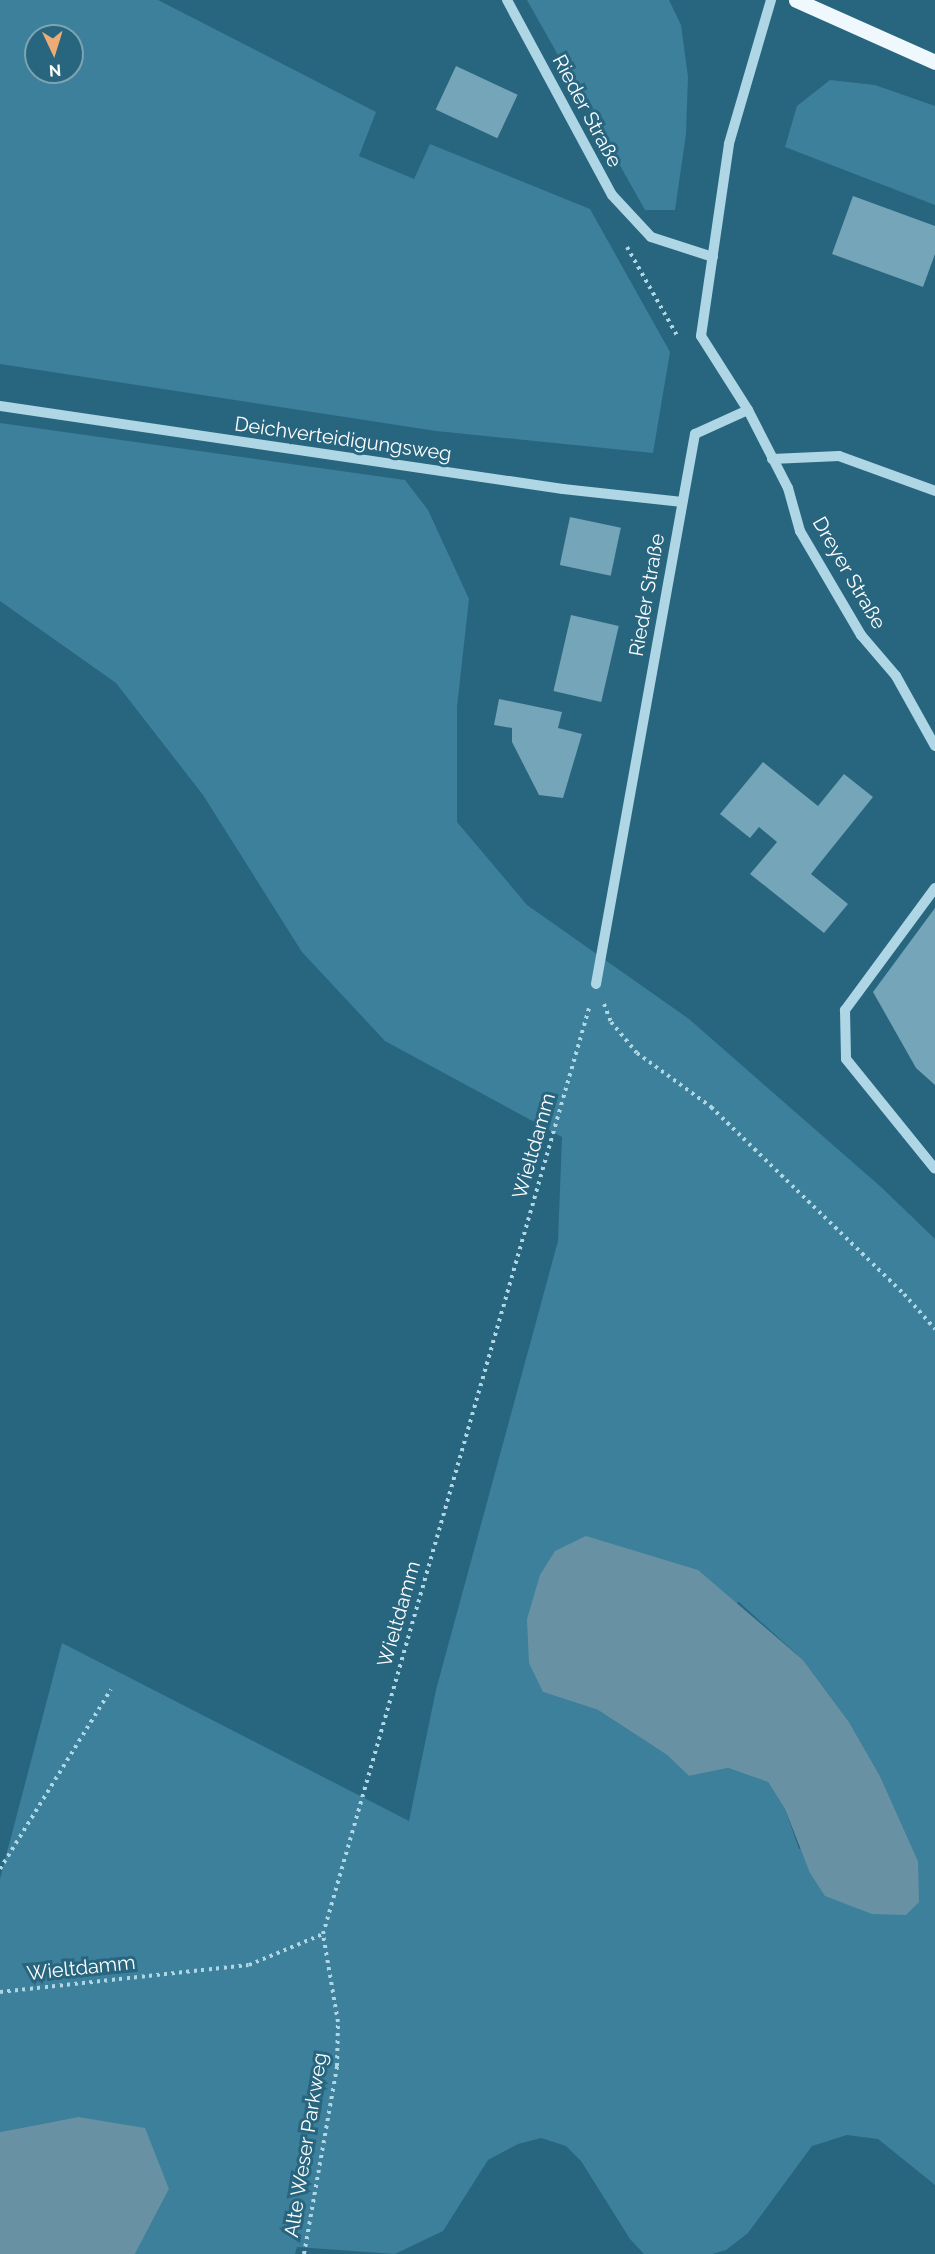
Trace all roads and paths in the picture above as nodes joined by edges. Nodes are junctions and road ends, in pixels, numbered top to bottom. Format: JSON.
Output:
{"nodes":[{"id":1,"x":507,"y":0,"type":"edge"},
{"id":2,"x":771,"y":0,"type":"edge"},
{"id":3,"x":796,"y":0,"type":"edge"},
{"id":4,"x":935,"y":62,"type":"edge"},
{"id":5,"x":713,"y":257,"type":"junction"},
{"id":6,"x":0,"y":406,"type":"edge"},
{"id":7,"x":748,"y":410,"type":"junction"},
{"id":8,"x":772,"y":459,"type":"junction"},
{"id":9,"x":935,"y":491,"type":"edge"},
{"id":10,"x":682,"y":502,"type":"junction"},
{"id":11,"x":935,"y":746,"type":"edge"},
{"id":12,"x":935,"y":888,"type":"edge"},
{"id":13,"x":596,"y":984,"type":"junction"},
{"id":14,"x":935,"y":1169,"type":"edge"},
{"id":15,"x":935,"y":1329,"type":"edge"},
{"id":16,"x":111,"y":1689,"type":"dead end"},
{"id":17,"x":0,"y":1869,"type":"edge"},
{"id":18,"x":323,"y":1934,"type":"junction"},
{"id":19,"x":0,"y":1992,"type":"edge"},
{"id":20,"x":304,"y":2254,"type":"edge"}],
"edges":[{"from":1,"to":5,"type":"street","name":"Rieder Straße"},
{"from":2,"to":5,"type":"street"},
{"from":3,"to":4,"type":"main road"},
{"from":5,"to":7,"type":"street"},
{"from":6,"to":10,"type":"street","name":"Deichverteidigungsweg"},
{"from":7,"to":8,"type":"street","name":"Dreyer Straße"},
{"from":7,"to":10,"type":"street","name":"Rieder Straße"},
{"from":8,"to":9,"type":"street"},
{"from":8,"to":11,"type":"street","name":"Dreyer Straße"},
{"from":10,"to":13,"type":"street","name":"Rieder Straße"},
{"from":12,"to":14,"type":"street"},
{"from":13,"to":15,"type":"path"},
{"from":13,"to":18,"type":"path","name":"Wieltdamm"},
{"from":16,"to":17,"type":"path"},
{"from":18,"to":19,"type":"path","name":"Wieltdamm"},
{"from":18,"to":20,"type":"path","name":"Alte Weser Parkweg"}]}
